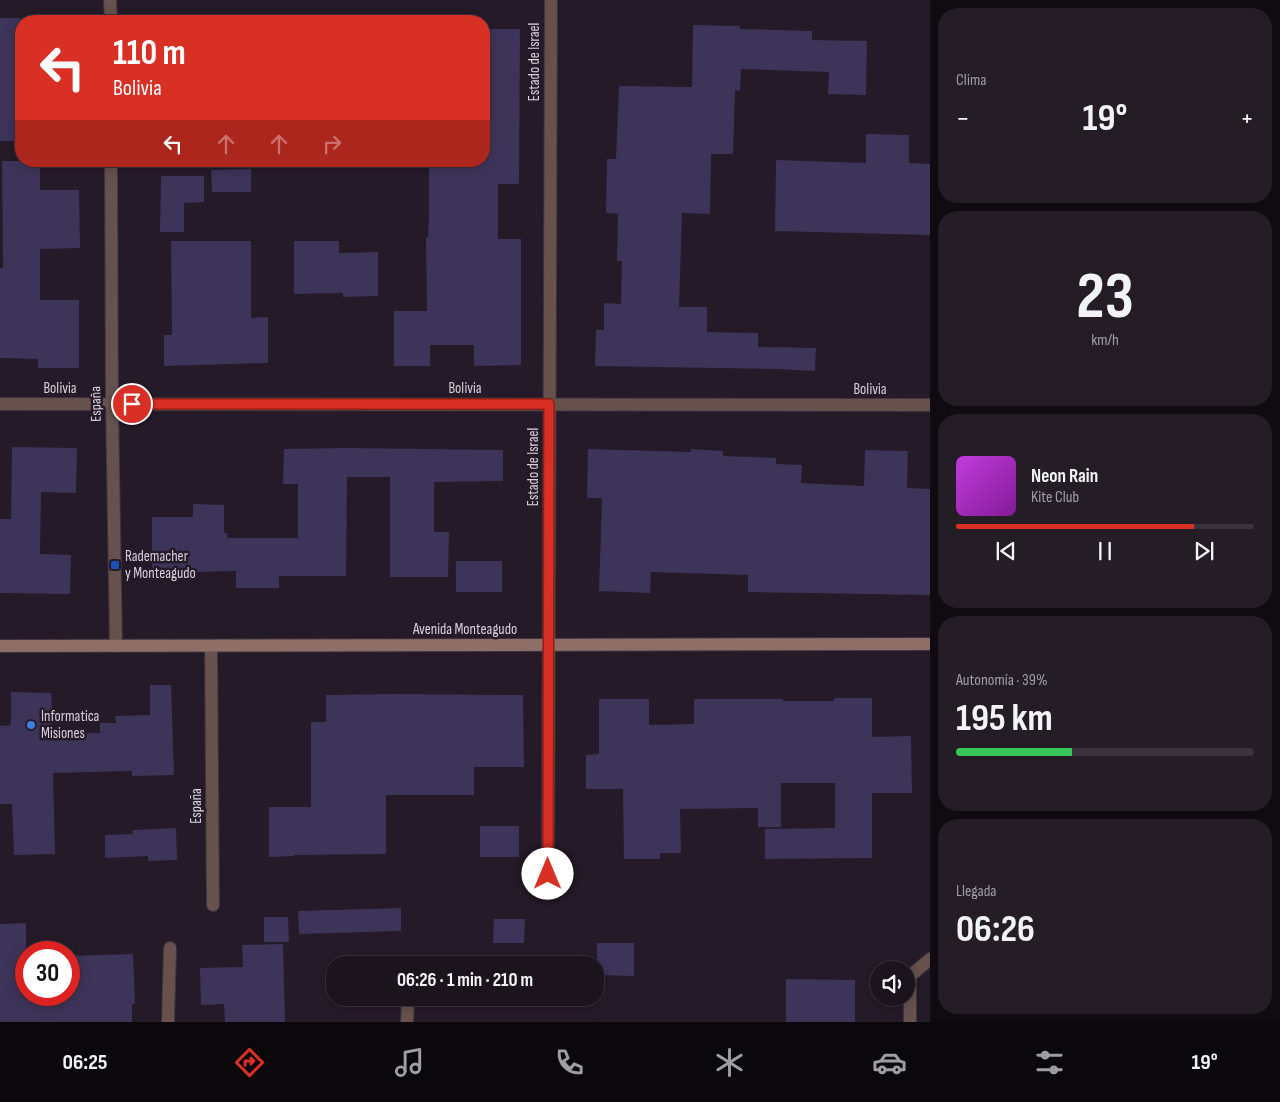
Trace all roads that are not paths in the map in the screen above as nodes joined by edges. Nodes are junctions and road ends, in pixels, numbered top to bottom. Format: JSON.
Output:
{"nodes":[{"id":1,"x":110,"y":0,"type":"edge"},
{"id":2,"x":551,"y":0,"type":"edge"},
{"id":3,"x":110,"y":15,"type":"edge"},
{"id":4,"x":111,"y":167,"type":"edge"},
{"id":5,"x":0,"y":404,"type":"edge"},
{"id":6,"x":112,"y":404,"type":"junction"},
{"id":7,"x":549,"y":404,"type":"junction"},
{"id":8,"x":930,"y":405,"type":"edge"},
{"id":9,"x":930,"y":644,"type":"edge"},
{"id":10,"x":549,"y":645,"type":"junction"},
{"id":11,"x":0,"y":646,"type":"edge"},
{"id":12,"x":116,"y":646,"type":"junction"},
{"id":13,"x":211,"y":646,"type":"junction"},
{"id":14,"x":548,"y":874,"type":"dead end"},
{"id":15,"x":213,"y":905,"type":"dead end"},
{"id":16,"x":170,"y":948,"type":"dead end"},
{"id":17,"x":930,"y":958,"type":"edge"},
{"id":18,"x":408,"y":1006,"type":"edge"},
{"id":19,"x":168,"y":1022,"type":"edge"},
{"id":20,"x":408,"y":1022,"type":"edge"},
{"id":21,"x":910,"y":1022,"type":"edge"}],
"edges":[{"from":1,"to":3,"type":"street"},
{"from":2,"to":7,"type":"street","name":"Estado de Israel"},
{"from":4,"to":6,"type":"street","name":"España"},
{"from":5,"to":6,"type":"street","name":"Bolivia"},
{"from":6,"to":7,"type":"street","name":"Bolivia"},
{"from":6,"to":12,"type":"street","name":"España"},
{"from":7,"to":8,"type":"street","name":"Bolivia"},
{"from":7,"to":10,"type":"street","name":"Estado de Israel"},
{"from":9,"to":10,"type":"main road","name":"Avenida Monteagudo"},
{"from":10,"to":13,"type":"main road","name":"Avenida Monteagudo"},
{"from":10,"to":14,"type":"street","name":"Estado de Israel"},
{"from":11,"to":12,"type":"main road","name":"Avenida Monteagudo"},
{"from":12,"to":13,"type":"main road","name":"Avenida Monteagudo"},
{"from":13,"to":15,"type":"street","name":"España"},
{"from":16,"to":19,"type":"street"},
{"from":17,"to":21,"type":"street"},
{"from":18,"to":20,"type":"street"}]}
